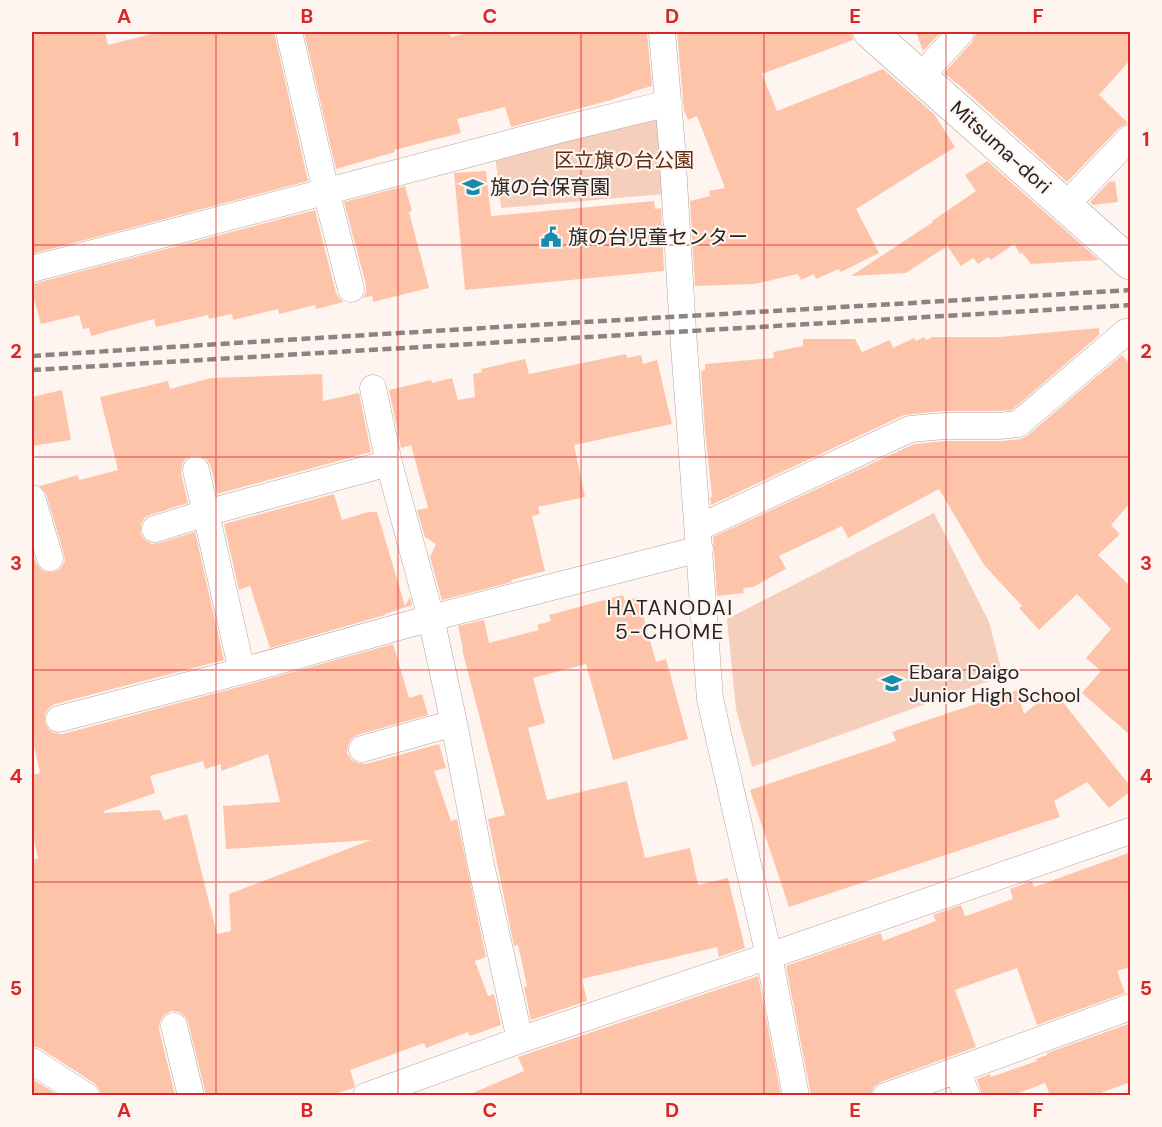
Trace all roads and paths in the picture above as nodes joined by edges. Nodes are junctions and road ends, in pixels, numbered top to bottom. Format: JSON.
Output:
{"nodes":[{"id":1,"x":289,"y":32,"type":"edge"},
{"id":2,"x":662,"y":32,"type":"edge"},
{"id":3,"x":870,"y":32,"type":"edge"},
{"id":4,"x":961,"y":32,"type":"edge"},
{"id":5,"x":921,"y":76,"type":"junction"},
{"id":6,"x":669,"y":103,"type":"junction"},
{"id":7,"x":1131,"y":138,"type":"edge"},
{"id":8,"x":326,"y":191,"type":"junction"},
{"id":9,"x":1066,"y":205,"type":"junction"},
{"id":10,"x":1131,"y":263,"type":"edge"},
{"id":11,"x":32,"y":269,"type":"edge"},
{"id":12,"x":351,"y":289,"type":"dead end"},
{"id":13,"x":1131,"y":331,"type":"edge"},
{"id":14,"x":373,"y":388,"type":"dead end"},
{"id":15,"x":389,"y":464,"type":"junction"},
{"id":16,"x":196,"y":470,"type":"dead end"},
{"id":17,"x":32,"y":498,"type":"edge"},
{"id":18,"x":206,"y":513,"type":"junction"},
{"id":19,"x":155,"y":529,"type":"dead end"},
{"id":20,"x":699,"y":539,"type":"junction"},
{"id":21,"x":50,"y":558,"type":"dead end"},
{"id":22,"x":431,"y":618,"type":"junction"},
{"id":23,"x":242,"y":672,"type":"junction"},
{"id":24,"x":59,"y":719,"type":"dead end"},
{"id":25,"x":454,"y":723,"type":"junction"},
{"id":26,"x":362,"y":749,"type":"dead end"},
{"id":27,"x":1131,"y":831,"type":"edge"},
{"id":28,"x":769,"y":956,"type":"junction"},
{"id":29,"x":1131,"y":1007,"type":"edge"},
{"id":30,"x":174,"y":1026,"type":"dead end"},
{"id":31,"x":520,"y":1040,"type":"junction"},
{"id":32,"x":32,"y":1062,"type":"edge"},
{"id":33,"x":957,"y":1070,"type":"junction"},
{"id":34,"x":86,"y":1095,"type":"edge"},
{"id":35,"x":191,"y":1095,"type":"edge"},
{"id":36,"x":366,"y":1095,"type":"edge"},
{"id":37,"x":796,"y":1095,"type":"edge"},
{"id":38,"x":886,"y":1095,"type":"edge"},
{"id":39,"x":967,"y":1095,"type":"edge"}],
"edges":[{"from":1,"to":8,"type":"street"},
{"from":2,"to":6,"type":"street"},
{"from":3,"to":5,"type":"street","name":"Mitsuma-dori"},
{"from":4,"to":5,"type":"street"},
{"from":5,"to":9,"type":"street","name":"Mitsuma-dori"},
{"from":6,"to":8,"type":"street"},
{"from":6,"to":20,"type":"street"},
{"from":7,"to":9,"type":"street"},
{"from":8,"to":11,"type":"street"},
{"from":8,"to":12,"type":"street"},
{"from":9,"to":10,"type":"street","name":"Mitsuma-dori"},
{"from":13,"to":20,"type":"street"},
{"from":14,"to":15,"type":"street"},
{"from":15,"to":18,"type":"street"},
{"from":15,"to":22,"type":"street"},
{"from":16,"to":18,"type":"street"},
{"from":17,"to":21,"type":"street"},
{"from":18,"to":19,"type":"street"},
{"from":18,"to":23,"type":"street"},
{"from":20,"to":22,"type":"street"},
{"from":20,"to":28,"type":"street"},
{"from":22,"to":23,"type":"street"},
{"from":22,"to":25,"type":"street"},
{"from":23,"to":24,"type":"street"},
{"from":25,"to":26,"type":"street"},
{"from":25,"to":31,"type":"street"},
{"from":27,"to":28,"type":"street"},
{"from":28,"to":31,"type":"street"},
{"from":28,"to":37,"type":"street"},
{"from":29,"to":33,"type":"street"},
{"from":30,"to":35,"type":"street"},
{"from":31,"to":36,"type":"street"},
{"from":32,"to":34,"type":"street"},
{"from":33,"to":38,"type":"street"},
{"from":33,"to":39,"type":"street"}]}
